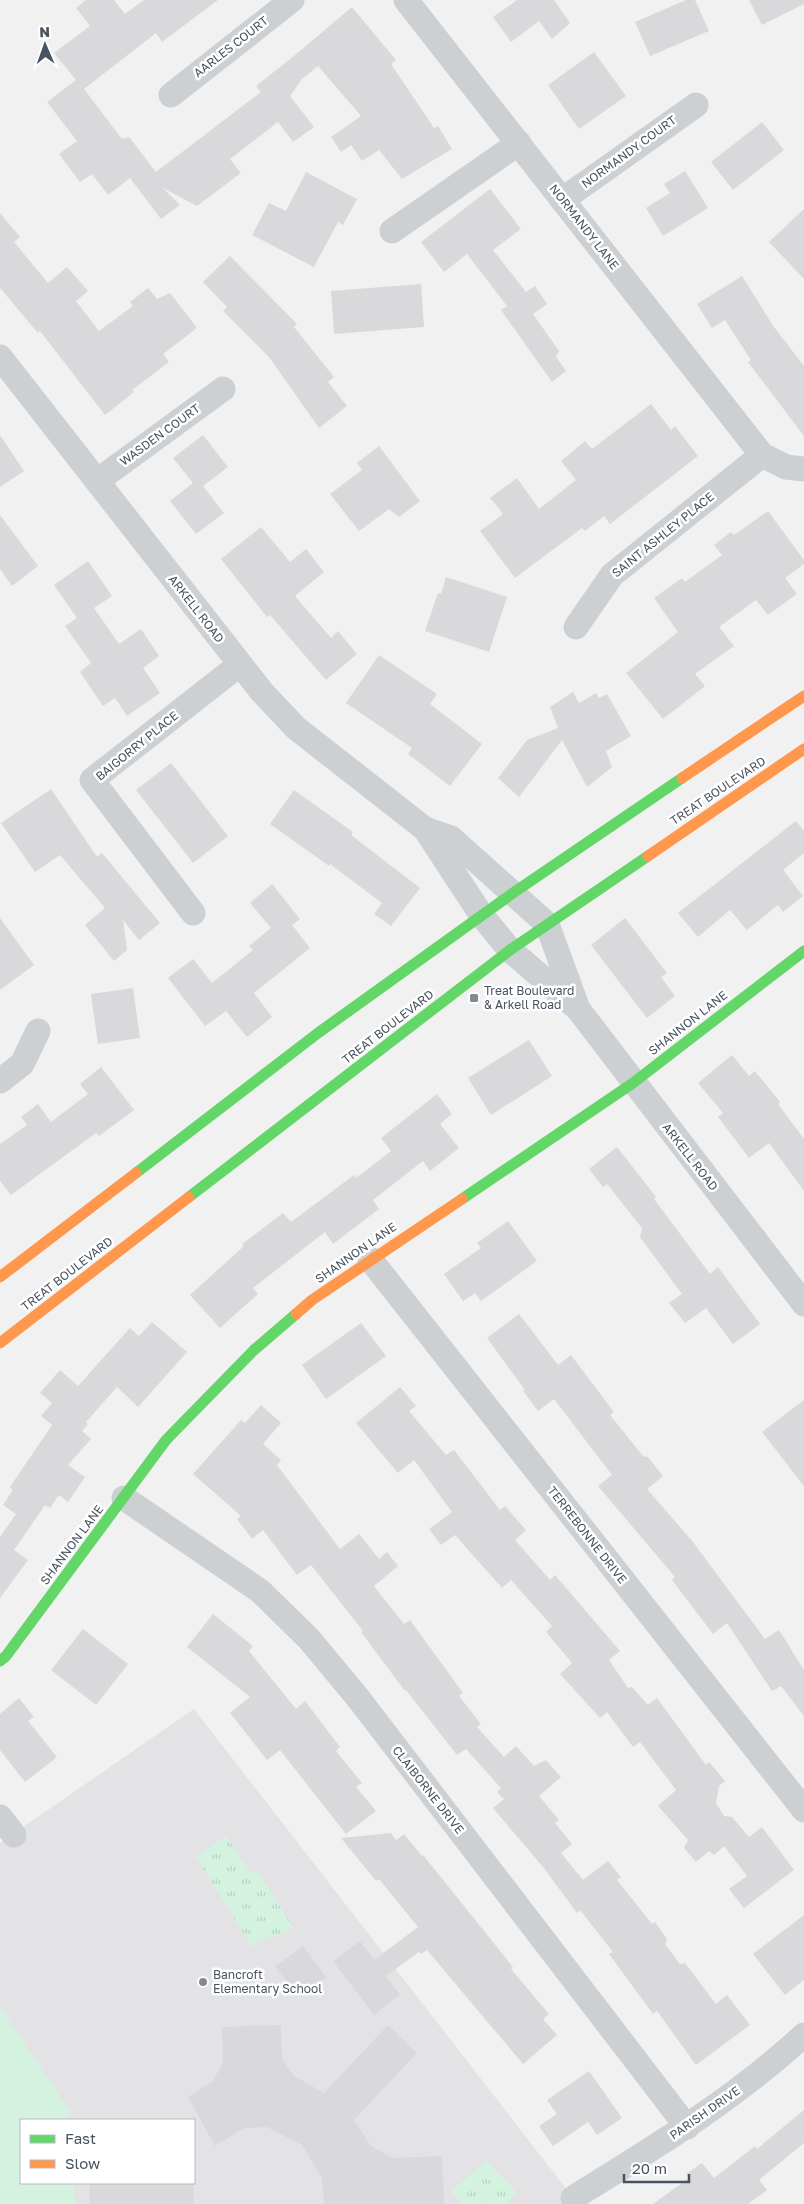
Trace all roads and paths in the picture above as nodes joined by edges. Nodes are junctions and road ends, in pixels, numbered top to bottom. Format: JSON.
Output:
{"nodes":[{"id":1,"x":292,"y":0,"type":"edge"},
{"id":2,"x":406,"y":0,"type":"edge"},
{"id":3,"x":171,"y":94,"type":"dead end"},
{"id":4,"x":696,"y":105,"type":"dead end"},
{"id":5,"x":519,"y":143,"type":"junction"},
{"id":6,"x":562,"y":200,"type":"junction"},
{"id":7,"x":392,"y":231,"type":"dead end"},
{"id":8,"x":0,"y":357,"type":"edge"},
{"id":9,"x":223,"y":389,"type":"dead end"},
{"id":10,"x":762,"y":455,"type":"junction"},
{"id":11,"x":804,"y":469,"type":"edge"},
{"id":12,"x":96,"y":481,"type":"junction"},
{"id":13,"x":576,"y":627,"type":"dead end"},
{"id":14,"x":240,"y":666,"type":"junction"},
{"id":15,"x":804,"y":696,"type":"edge"},
{"id":16,"x":804,"y":749,"type":"edge"},
{"id":17,"x":425,"y":830,"type":"junction"},
{"id":18,"x":513,"y":893,"type":"junction"},
{"id":19,"x":193,"y":913,"type":"dead end"},
{"id":20,"x":482,"y":916,"type":"junction"},
{"id":21,"x":547,"y":924,"type":"junction"},
{"id":22,"x":510,"y":950,"type":"junction"},
{"id":23,"x":804,"y":950,"type":"edge"},
{"id":24,"x":578,"y":1009,"type":"junction"},
{"id":25,"x":38,"y":1031,"type":"dead end"},
{"id":26,"x":0,"y":1081,"type":"edge"},
{"id":27,"x":633,"y":1083,"type":"junction"},
{"id":28,"x":370,"y":1259,"type":"junction"},
{"id":29,"x":0,"y":1277,"type":"edge"},
{"id":30,"x":804,"y":1304,"type":"edge"},
{"id":31,"x":0,"y":1343,"type":"edge"},
{"id":32,"x":124,"y":1498,"type":"junction"},
{"id":33,"x":0,"y":1661,"type":"edge"},
{"id":34,"x":804,"y":1810,"type":"edge"},
{"id":35,"x":804,"y":2035,"type":"edge"},
{"id":36,"x":688,"y":2127,"type":"junction"},
{"id":37,"x":572,"y":2198,"type":"dead end"}],
"edges":[{"from":1,"to":3,"type":"street","name":"AARLES COURT"},
{"from":2,"to":5,"type":"street","name":"NORMANDY LANE"},
{"from":4,"to":6,"type":"street","name":"NORMANDY COURT"},
{"from":5,"to":6,"type":"street","name":"NORMANDY LANE"},
{"from":5,"to":7,"type":"street"},
{"from":6,"to":10,"type":"street","name":"NORMANDY LANE"},
{"from":8,"to":12,"type":"street","name":"ARKELL ROAD"},
{"from":9,"to":12,"type":"street","name":"WASDEN COURT"},
{"from":10,"to":11,"type":"street"},
{"from":10,"to":13,"type":"street","name":"SAINT ASHLEY PLACE"},
{"from":12,"to":14,"type":"street","name":"ARKELL ROAD"},
{"from":14,"to":17,"type":"street","name":"ARKELL ROAD"},
{"from":14,"to":19,"type":"street","name":"BAIGORRY PLACE"},
{"from":15,"to":18,"type":"main road"},
{"from":16,"to":21,"type":"main road","name":"TREAT BOULEVARD"},
{"from":17,"to":18,"type":"street","name":"ARKELL ROAD"},
{"from":17,"to":20,"type":"street","name":"ARKELL ROAD"},
{"from":18,"to":20,"type":"main road"},
{"from":18,"to":21,"type":"street","name":"ARKELL ROAD"},
{"from":20,"to":22,"type":"street","name":"ARKELL ROAD"},
{"from":20,"to":29,"type":"main road"},
{"from":21,"to":22,"type":"main road","name":"TREAT BOULEVARD"},
{"from":21,"to":24,"type":"street","name":"ARKELL ROAD"},
{"from":22,"to":24,"type":"street","name":"ARKELL ROAD"},
{"from":22,"to":31,"type":"main road","name":"TREAT BOULEVARD"},
{"from":23,"to":27,"type":"main road","name":"SHANNON LANE"},
{"from":24,"to":27,"type":"street","name":"ARKELL ROAD"},
{"from":25,"to":26,"type":"street"},
{"from":27,"to":28,"type":"main road","name":"SHANNON LANE"},
{"from":27,"to":30,"type":"street","name":"ARKELL ROAD"},
{"from":28,"to":32,"type":"main road","name":"SHANNON LANE"},
{"from":28,"to":34,"type":"street","name":"TERREBONNE DRIVE"},
{"from":32,"to":33,"type":"main road","name":"SHANNON LANE"},
{"from":32,"to":36,"type":"street","name":"CLAIBORNE DRIVE"},
{"from":35,"to":36,"type":"street","name":"PARISH DRIVE"},
{"from":36,"to":37,"type":"street","name":"PARISH DRIVE"}]}
